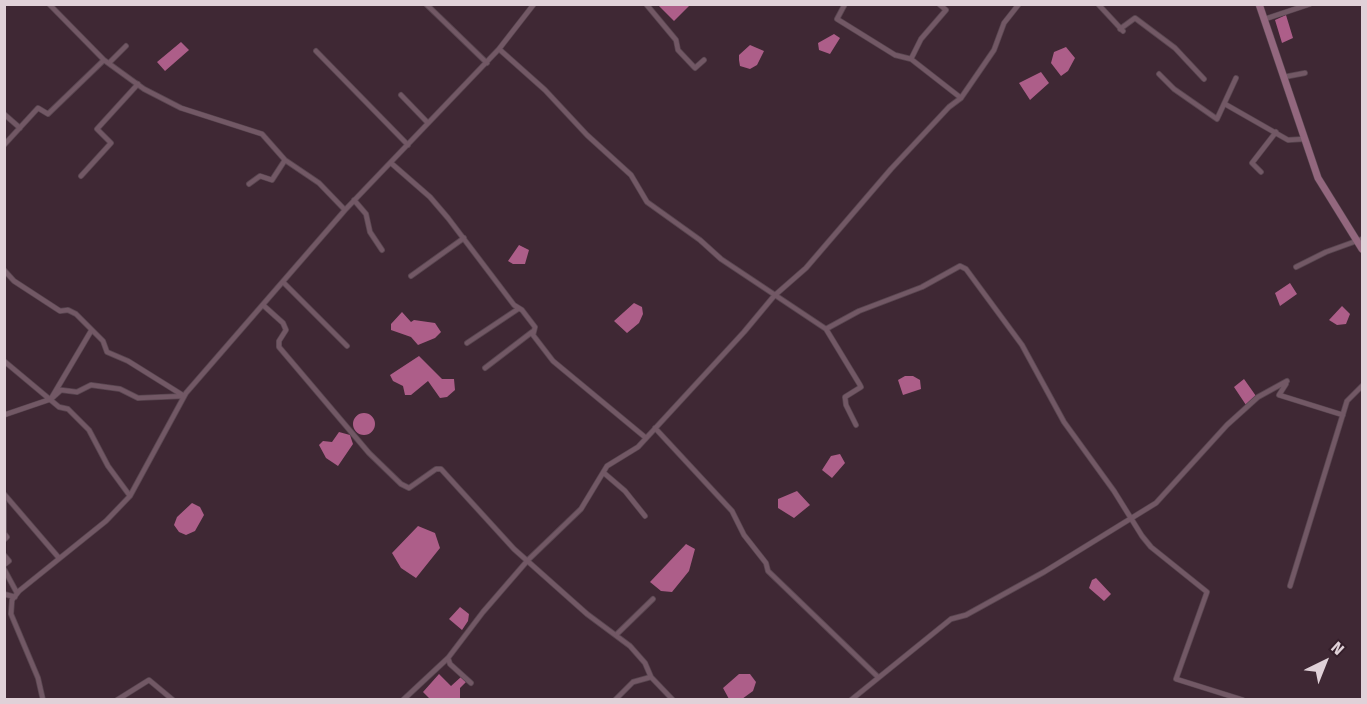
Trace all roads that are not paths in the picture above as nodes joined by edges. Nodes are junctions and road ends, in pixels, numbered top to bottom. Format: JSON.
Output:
{"nodes":[{"id":1,"x":49,"y":4,"type":"edge"},
{"id":2,"x":426,"y":4,"type":"edge"},
{"id":3,"x":534,"y":4,"type":"edge"},
{"id":4,"x":646,"y":4,"type":"edge"},
{"id":5,"x":845,"y":4,"type":"edge"},
{"id":6,"x":939,"y":4,"type":"edge"},
{"id":7,"x":1019,"y":4,"type":"edge"},
{"id":8,"x":1098,"y":4,"type":"edge"},
{"id":9,"x":1259,"y":4,"type":"edge"},
{"id":10,"x":1310,"y":4,"type":"edge"},
{"id":11,"x":1265,"y":19,"type":"junction"},
{"id":12,"x":126,"y":46,"type":"dead end"},
{"id":13,"x":499,"y":50,"type":"junction"},
{"id":14,"x":316,"y":51,"type":"dead end"},
{"id":15,"x":910,"y":59,"type":"junction"},
{"id":16,"x":104,"y":60,"type":"junction"},
{"id":17,"x":704,"y":60,"type":"dead end"},
{"id":18,"x":109,"y":63,"type":"junction"},
{"id":19,"x":487,"y":63,"type":"junction"},
{"id":20,"x":1305,"y":73,"type":"dead end"},
{"id":21,"x":1159,"y":74,"type":"dead end"},
{"id":22,"x":1284,"y":77,"type":"junction"},
{"id":23,"x":1236,"y":78,"type":"dead end"},
{"id":24,"x":1204,"y":79,"type":"dead end"},
{"id":25,"x":138,"y":84,"type":"junction"},
{"id":26,"x":401,"y":95,"type":"dead end"},
{"id":27,"x":961,"y":98,"type":"junction"},
{"id":28,"x":1225,"y":104,"type":"junction"},
{"id":29,"x":4,"y":114,"type":"edge"},
{"id":30,"x":429,"y":123,"type":"junction"},
{"id":31,"x":20,"y":128,"type":"junction"},
{"id":32,"x":1275,"y":132,"type":"junction"},
{"id":33,"x":1304,"y":139,"type":"junction"},
{"id":34,"x":4,"y":145,"type":"edge"},
{"id":35,"x":408,"y":145,"type":"junction"},
{"id":36,"x":285,"y":160,"type":"junction"},
{"id":37,"x":391,"y":163,"type":"junction"},
{"id":38,"x":1261,"y":172,"type":"dead end"},
{"id":39,"x":81,"y":176,"type":"dead end"},
{"id":40,"x":249,"y":184,"type":"dead end"},
{"id":41,"x":354,"y":200,"type":"junction"},
{"id":42,"x":345,"y":210,"type":"junction"},
{"id":43,"x":464,"y":238,"type":"junction"},
{"id":44,"x":1360,"y":240,"type":"edge"},
{"id":45,"x":1362,"y":249,"type":"edge"},
{"id":46,"x":382,"y":250,"type":"dead end"},
{"id":47,"x":1296,"y":267,"type":"dead end"},
{"id":48,"x":4,"y":270,"type":"edge"},
{"id":49,"x":411,"y":276,"type":"dead end"},
{"id":50,"x":283,"y":282,"type":"junction"},
{"id":51,"x":774,"y":296,"type":"junction"},
{"id":52,"x":263,"y":305,"type":"junction"},
{"id":53,"x":518,"y":309,"type":"junction"},
{"id":54,"x":535,"y":327,"type":"junction"},
{"id":55,"x":826,"y":329,"type":"junction"},
{"id":56,"x":92,"y":331,"type":"junction"},
{"id":57,"x":467,"y":343,"type":"dead end"},
{"id":58,"x":347,"y":346,"type":"dead end"},
{"id":59,"x":4,"y":361,"type":"edge"},
{"id":60,"x":485,"y":368,"type":"dead end"},
{"id":61,"x":1362,"y":386,"type":"edge"},
{"id":62,"x":184,"y":396,"type":"junction"},
{"id":63,"x":51,"y":399,"type":"junction"},
{"id":64,"x":4,"y":415,"type":"edge"},
{"id":65,"x":1344,"y":415,"type":"junction"},
{"id":66,"x":856,"y":425,"type":"dead end"},
{"id":67,"x":655,"y":429,"type":"junction"},
{"id":68,"x":646,"y":438,"type":"junction"},
{"id":69,"x":604,"y":473,"type":"junction"},
{"id":70,"x":4,"y":495,"type":"edge"},
{"id":71,"x":130,"y":496,"type":"junction"},
{"id":72,"x":645,"y":516,"type":"dead end"},
{"id":73,"x":1130,"y":519,"type":"junction"},
{"id":74,"x":4,"y":533,"type":"edge"},
{"id":75,"x":4,"y":540,"type":"edge"},
{"id":76,"x":4,"y":555,"type":"edge"},
{"id":77,"x":59,"y":558,"type":"junction"},
{"id":78,"x":528,"y":560,"type":"junction"},
{"id":79,"x":4,"y":567,"type":"edge"},
{"id":80,"x":1290,"y":586,"type":"dead end"},
{"id":81,"x":4,"y":594,"type":"edge"},
{"id":82,"x":16,"y":595,"type":"junction"},
{"id":83,"x":653,"y":599,"type":"dead end"},
{"id":84,"x":617,"y":634,"type":"junction"},
{"id":85,"x":448,"y":658,"type":"junction"},
{"id":86,"x":651,"y":677,"type":"junction"},
{"id":87,"x":878,"y":677,"type":"junction"},
{"id":88,"x":471,"y":683,"type":"dead end"},
{"id":89,"x":43,"y":699,"type":"edge"},
{"id":90,"x":117,"y":699,"type":"edge"},
{"id":91,"x":173,"y":699,"type":"edge"},
{"id":92,"x":403,"y":699,"type":"edge"},
{"id":93,"x":615,"y":699,"type":"edge"},
{"id":94,"x":673,"y":699,"type":"edge"},
{"id":95,"x":851,"y":699,"type":"edge"},
{"id":96,"x":1243,"y":699,"type":"edge"}],
"edges":[{"from":1,"to":16,"type":"street"},
{"from":2,"to":19,"type":"street"},
{"from":3,"to":13,"type":"street"},
{"from":4,"to":17,"type":"street"},
{"from":5,"to":15,"type":"street"},
{"from":6,"to":15,"type":"street"},
{"from":7,"to":27,"type":"street"},
{"from":8,"to":24,"type":"street"},
{"from":9,"to":11,"type":"main road"},
{"from":10,"to":11,"type":"street"},
{"from":11,"to":22,"type":"main road"},
{"from":12,"to":18,"type":"street"},
{"from":13,"to":19,"type":"street"},
{"from":13,"to":51,"type":"street"},
{"from":14,"to":35,"type":"street"},
{"from":15,"to":27,"type":"street"},
{"from":16,"to":18,"type":"street"},
{"from":16,"to":31,"type":"street"},
{"from":18,"to":25,"type":"street"},
{"from":19,"to":30,"type":"street"},
{"from":20,"to":22,"type":"street"},
{"from":21,"to":28,"type":"street"},
{"from":22,"to":33,"type":"main road"},
{"from":23,"to":28,"type":"street"},
{"from":25,"to":36,"type":"street"},
{"from":25,"to":39,"type":"street"},
{"from":26,"to":30,"type":"street"},
{"from":27,"to":51,"type":"street"},
{"from":28,"to":32,"type":"street"},
{"from":29,"to":31,"type":"street"},
{"from":30,"to":35,"type":"street"},
{"from":31,"to":34,"type":"street"},
{"from":32,"to":33,"type":"street"},
{"from":32,"to":38,"type":"street"},
{"from":33,"to":44,"type":"main road"},
{"from":35,"to":37,"type":"street"},
{"from":36,"to":40,"type":"street"},
{"from":36,"to":42,"type":"street"},
{"from":37,"to":41,"type":"street"},
{"from":37,"to":43,"type":"street"},
{"from":41,"to":42,"type":"street"},
{"from":41,"to":46,"type":"street"},
{"from":42,"to":50,"type":"street"},
{"from":43,"to":49,"type":"street"},
{"from":43,"to":53,"type":"street"},
{"from":44,"to":45,"type":"main road"},
{"from":44,"to":47,"type":"street"},
{"from":48,"to":56,"type":"street"},
{"from":50,"to":52,"type":"street"},
{"from":50,"to":58,"type":"street"},
{"from":51,"to":55,"type":"street"},
{"from":51,"to":67,"type":"street"},
{"from":52,"to":62,"type":"street"},
{"from":52,"to":78,"type":"street"},
{"from":53,"to":54,"type":"street"},
{"from":53,"to":57,"type":"street"},
{"from":54,"to":60,"type":"street"},
{"from":54,"to":68,"type":"street"},
{"from":55,"to":66,"type":"street"},
{"from":55,"to":73,"type":"street"},
{"from":56,"to":62,"type":"street"},
{"from":56,"to":63,"type":"street"},
{"from":59,"to":63,"type":"street"},
{"from":61,"to":65,"type":"street"},
{"from":62,"to":63,"type":"street"},
{"from":62,"to":71,"type":"street"},
{"from":63,"to":64,"type":"street"},
{"from":63,"to":71,"type":"street"},
{"from":65,"to":73,"type":"street"},
{"from":65,"to":80,"type":"street"},
{"from":67,"to":68,"type":"street"},
{"from":67,"to":87,"type":"street"},
{"from":68,"to":69,"type":"street"},
{"from":69,"to":72,"type":"street"},
{"from":69,"to":78,"type":"street"},
{"from":70,"to":74,"type":"street"},
{"from":70,"to":77,"type":"street"},
{"from":71,"to":77,"type":"street"},
{"from":73,"to":87,"type":"street"},
{"from":73,"to":96,"type":"street"},
{"from":74,"to":75,"type":"street"},
{"from":76,"to":79,"type":"street"},
{"from":77,"to":82,"type":"street"},
{"from":78,"to":84,"type":"street"},
{"from":78,"to":85,"type":"street"},
{"from":79,"to":82,"type":"street"},
{"from":81,"to":82,"type":"street"},
{"from":82,"to":89,"type":"street"},
{"from":83,"to":84,"type":"street"},
{"from":84,"to":86,"type":"street"},
{"from":85,"to":88,"type":"street"},
{"from":85,"to":92,"type":"street"},
{"from":86,"to":93,"type":"street"},
{"from":86,"to":94,"type":"street"},
{"from":87,"to":95,"type":"street"},
{"from":90,"to":91,"type":"street"}]}
